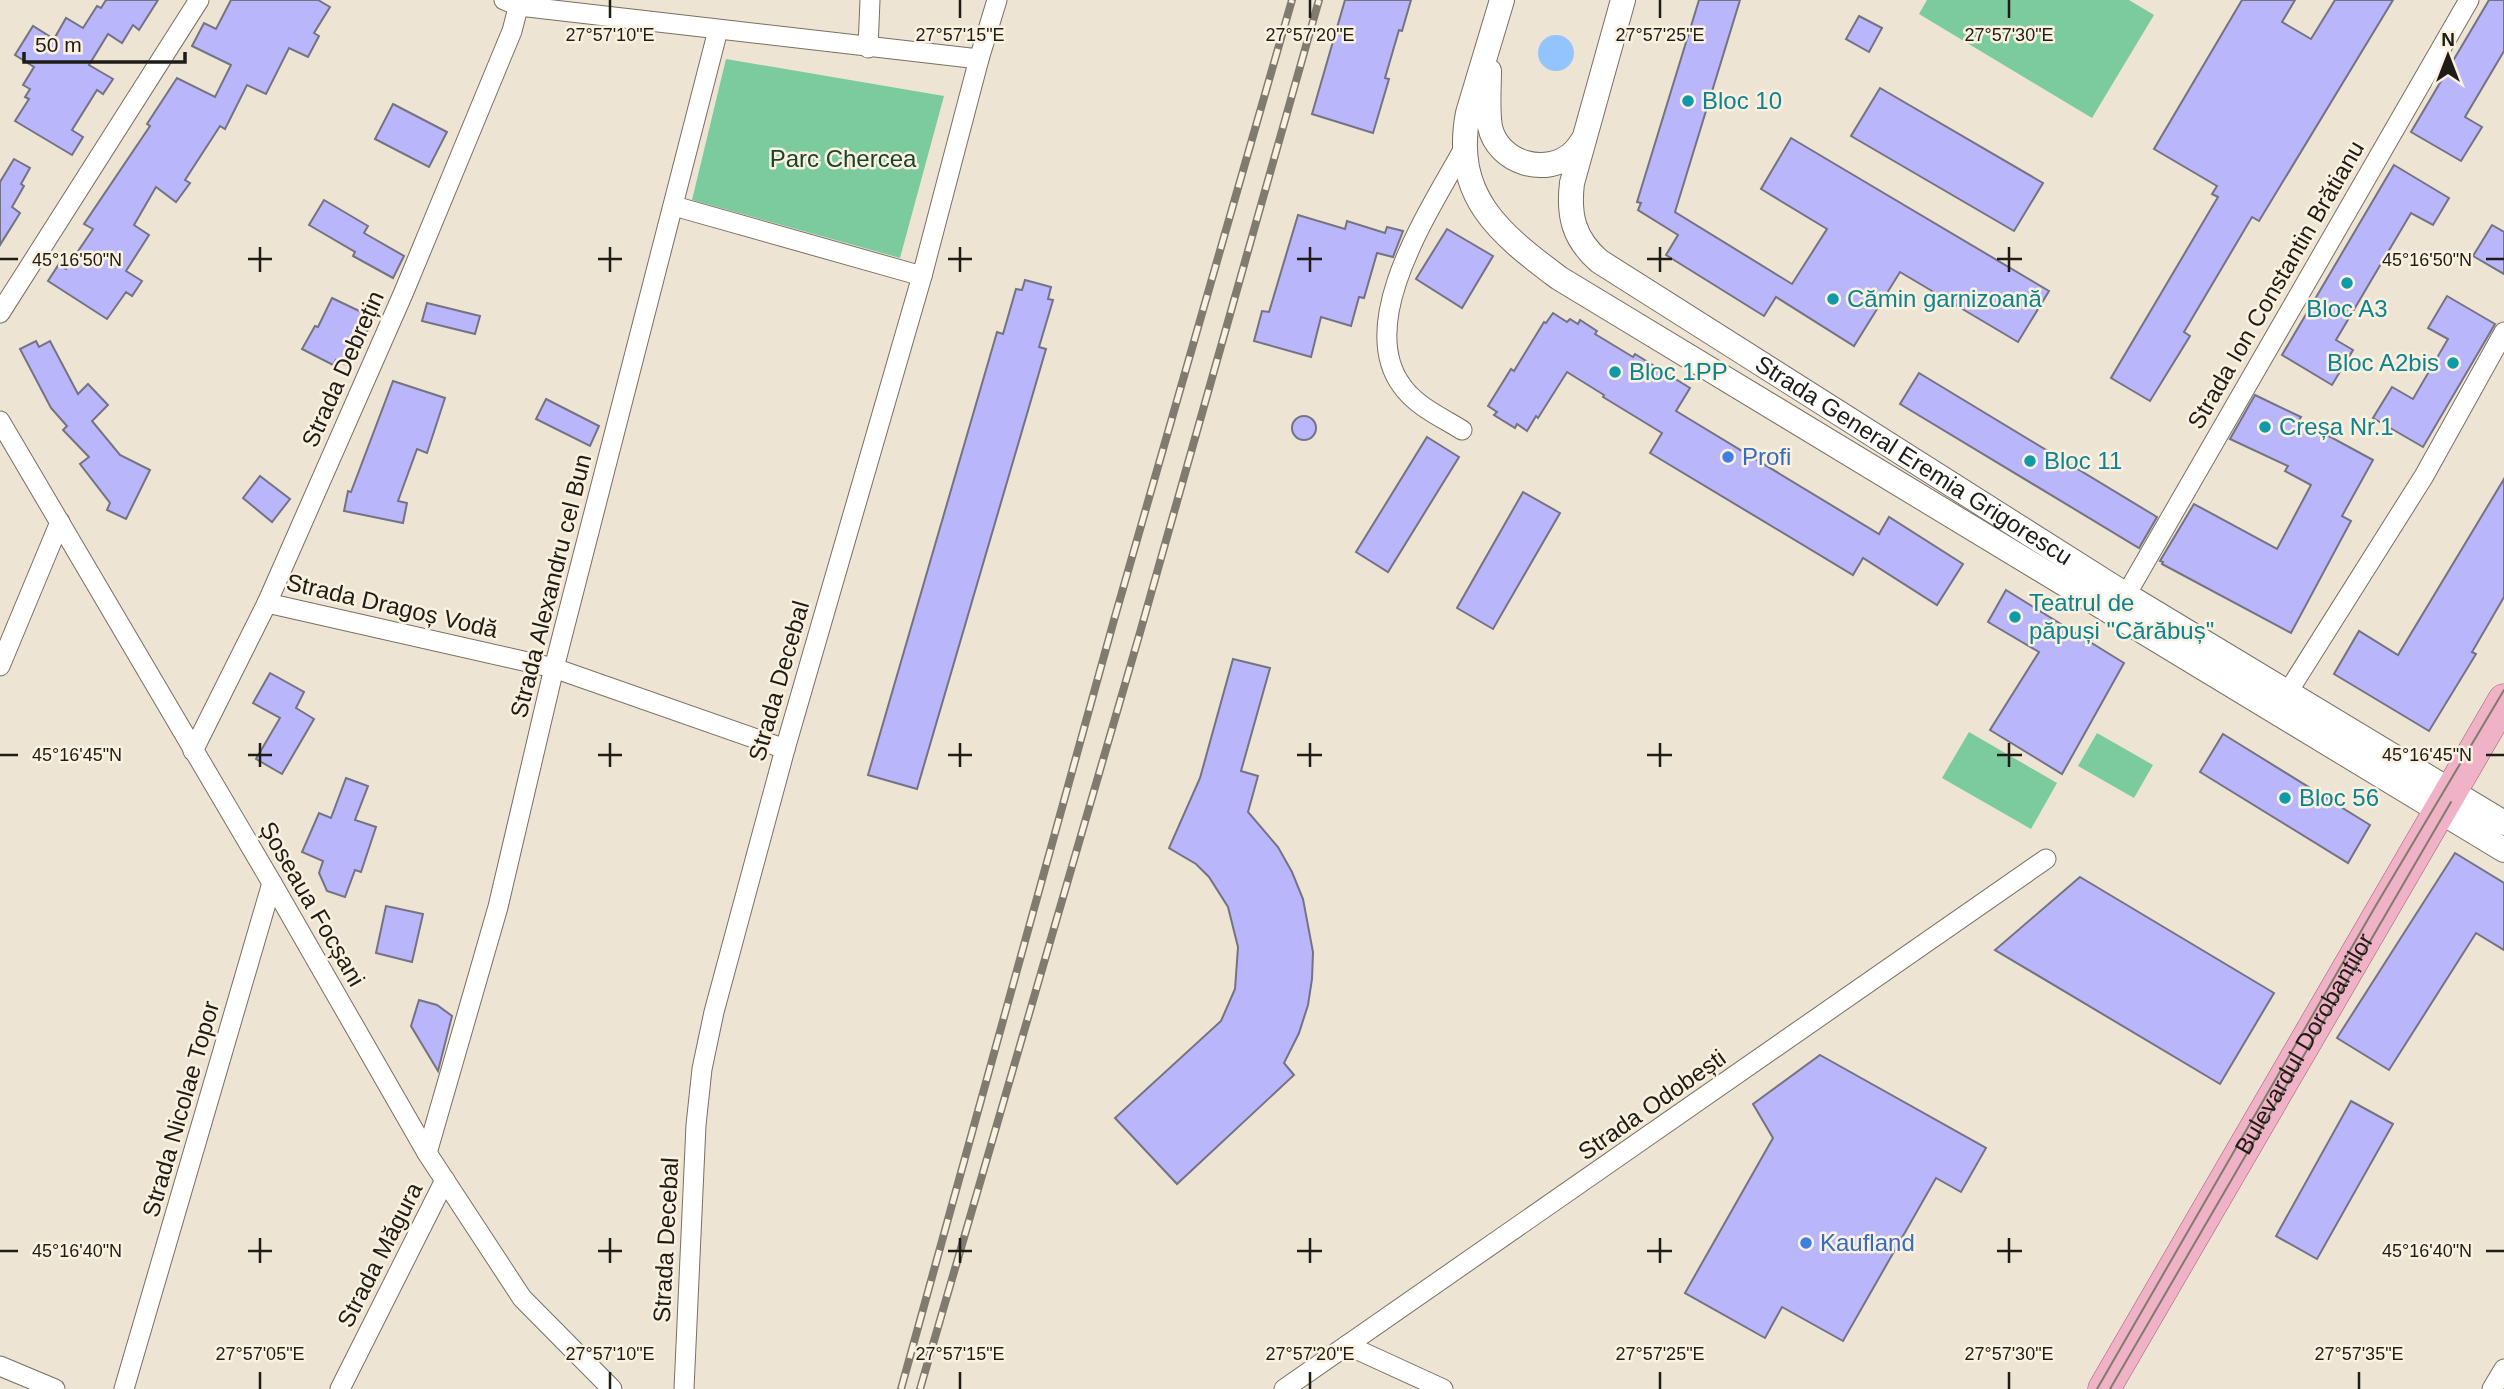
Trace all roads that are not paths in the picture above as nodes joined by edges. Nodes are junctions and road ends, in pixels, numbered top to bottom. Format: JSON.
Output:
{"nodes":[{"id":1,"x":199,"y":0,"type":"edge"},
{"id":2,"x":870,"y":0,"type":"edge"},
{"id":3,"x":997,"y":0,"type":"edge"},
{"id":4,"x":1502,"y":0,"type":"edge"},
{"id":5,"x":1623,"y":0,"type":"edge"},
{"id":6,"x":2469,"y":0,"type":"edge"},
{"id":7,"x":514,"y":2,"type":"edge"},
{"id":8,"x":718,"y":30,"type":"junction"},
{"id":9,"x":1488,"y":46,"type":"junction"},
{"id":10,"x":868,"y":48,"type":"junction"},
{"id":11,"x":979,"y":59,"type":"junction"},
{"id":12,"x":1585,"y":138,"type":"junction"},
{"id":13,"x":1464,"y":148,"type":"junction"},
{"id":14,"x":674,"y":206,"type":"junction"},
{"id":15,"x":922,"y":276,"type":"junction"},
{"id":16,"x":0,"y":313,"type":"edge"},
{"id":17,"x":2504,"y":332,"type":"edge"},
{"id":18,"x":0,"y":421,"type":"edge"},
{"id":19,"x":1462,"y":430,"type":"dead end"},
{"id":20,"x":60,"y":522,"type":"junction"},
{"id":21,"x":2126,"y":595,"type":"junction"},
{"id":22,"x":267,"y":603,"type":"junction"},
{"id":23,"x":0,"y":666,"type":"edge"},
{"id":24,"x":554,"y":668,"type":"junction"},
{"id":25,"x":2504,"y":700,"type":"edge"},
{"id":26,"x":2282,"y":701,"type":"junction"},
{"id":27,"x":785,"y":748,"type":"junction"},
{"id":28,"x":193,"y":751,"type":"junction"},
{"id":29,"x":2446,"y":800,"type":"junction"},
{"id":30,"x":2504,"y":823,"type":"edge"},
{"id":31,"x":2504,"y":850,"type":"edge"},
{"id":32,"x":2046,"y":859,"type":"dead end"},
{"id":33,"x":272,"y":883,"type":"junction"},
{"id":34,"x":427,"y":1153,"type":"junction"},
{"id":35,"x":445,"y":1180,"type":"junction"},
{"id":36,"x":1347,"y":1345,"type":"junction"},
{"id":37,"x":0,"y":1366,"type":"edge"},
{"id":38,"x":2504,"y":1369,"type":"edge"},
{"id":39,"x":55,"y":1389,"type":"edge"},
{"id":40,"x":124,"y":1389,"type":"edge"},
{"id":41,"x":340,"y":1389,"type":"edge"},
{"id":42,"x":612,"y":1389,"type":"edge"},
{"id":43,"x":684,"y":1389,"type":"edge"},
{"id":44,"x":1284,"y":1389,"type":"edge"},
{"id":45,"x":1443,"y":1389,"type":"edge"},
{"id":46,"x":2104,"y":1389,"type":"edge"},
{"id":47,"x":2492,"y":1389,"type":"edge"}],
"edges":[{"from":1,"to":16,"type":"street"},
{"from":2,"to":10,"type":"street"},
{"from":3,"to":11,"type":"street","name":"Strada Decebal"},
{"from":4,"to":9,"type":"street","name":"Strada General Eremia Grigorescu"},
{"from":5,"to":12,"type":"street","name":"Strada General Eremia Grigorescu"},
{"from":6,"to":21,"type":"street","name":"Strada Ion Constantin Brătianu"},
{"from":7,"to":8,"type":"street"},
{"from":7,"to":22,"type":"street","name":"Strada Debrețin"},
{"from":8,"to":10,"type":"street"},
{"from":8,"to":14,"type":"street","name":"Strada Alexandru cel Bun"},
{"from":9,"to":12,"type":"street"},
{"from":9,"to":13,"type":"street","name":"Strada General Eremia Grigorescu"},
{"from":10,"to":11,"type":"street"},
{"from":11,"to":15,"type":"street","name":"Strada Decebal"},
{"from":12,"to":21,"type":"street","name":"Strada General Eremia Grigorescu"},
{"from":13,"to":19,"type":"street"},
{"from":13,"to":26,"type":"street","name":"Strada General Eremia Grigorescu"},
{"from":14,"to":15,"type":"street"},
{"from":14,"to":24,"type":"street","name":"Strada Alexandru cel Bun"},
{"from":15,"to":27,"type":"street","name":"Strada Decebal"},
{"from":17,"to":26,"type":"street"},
{"from":18,"to":20,"type":"street","name":"Șoseaua Focșani"},
{"from":20,"to":23,"type":"street"},
{"from":20,"to":28,"type":"street","name":"Șoseaua Focșani"},
{"from":21,"to":26,"type":"street","name":"Strada General Eremia Grigorescu"},
{"from":22,"to":24,"type":"street","name":"Strada Dragoș Vodă"},
{"from":22,"to":28,"type":"street","name":"Strada Debrețin"},
{"from":24,"to":27,"type":"street","name":"Strada Dragoș Vodă"},
{"from":24,"to":34,"type":"street","name":"Strada Alexandru cel Bun"},
{"from":25,"to":29,"type":"main road","name":"Bulevardul Dorobanților"},
{"from":26,"to":29,"type":"street","name":"Strada General Eremia Grigorescu"},
{"from":27,"to":43,"type":"street","name":"Strada Decebal"},
{"from":28,"to":33,"type":"street","name":"Șoseaua Focșani"},
{"from":29,"to":30,"type":"street","name":"Strada General Eremia Grigorescu"},
{"from":29,"to":31,"type":"street","name":"Strada General Eremia Grigorescu"},
{"from":29,"to":46,"type":"main road","name":"Bulevardul Dorobanților"},
{"from":32,"to":36,"type":"street","name":"Strada Odobești"},
{"from":33,"to":34,"type":"street","name":"Șoseaua Focșani"},
{"from":33,"to":40,"type":"street","name":"Strada Nicolae Topor"},
{"from":34,"to":35,"type":"street","name":"Șoseaua Focșani"},
{"from":35,"to":41,"type":"street","name":"Strada Măgura"},
{"from":35,"to":42,"type":"street","name":"Șoseaua Focșani"},
{"from":36,"to":44,"type":"street","name":"Strada Odobești"},
{"from":36,"to":45,"type":"street"},
{"from":37,"to":39,"type":"street"},
{"from":38,"to":47,"type":"street"}]}
